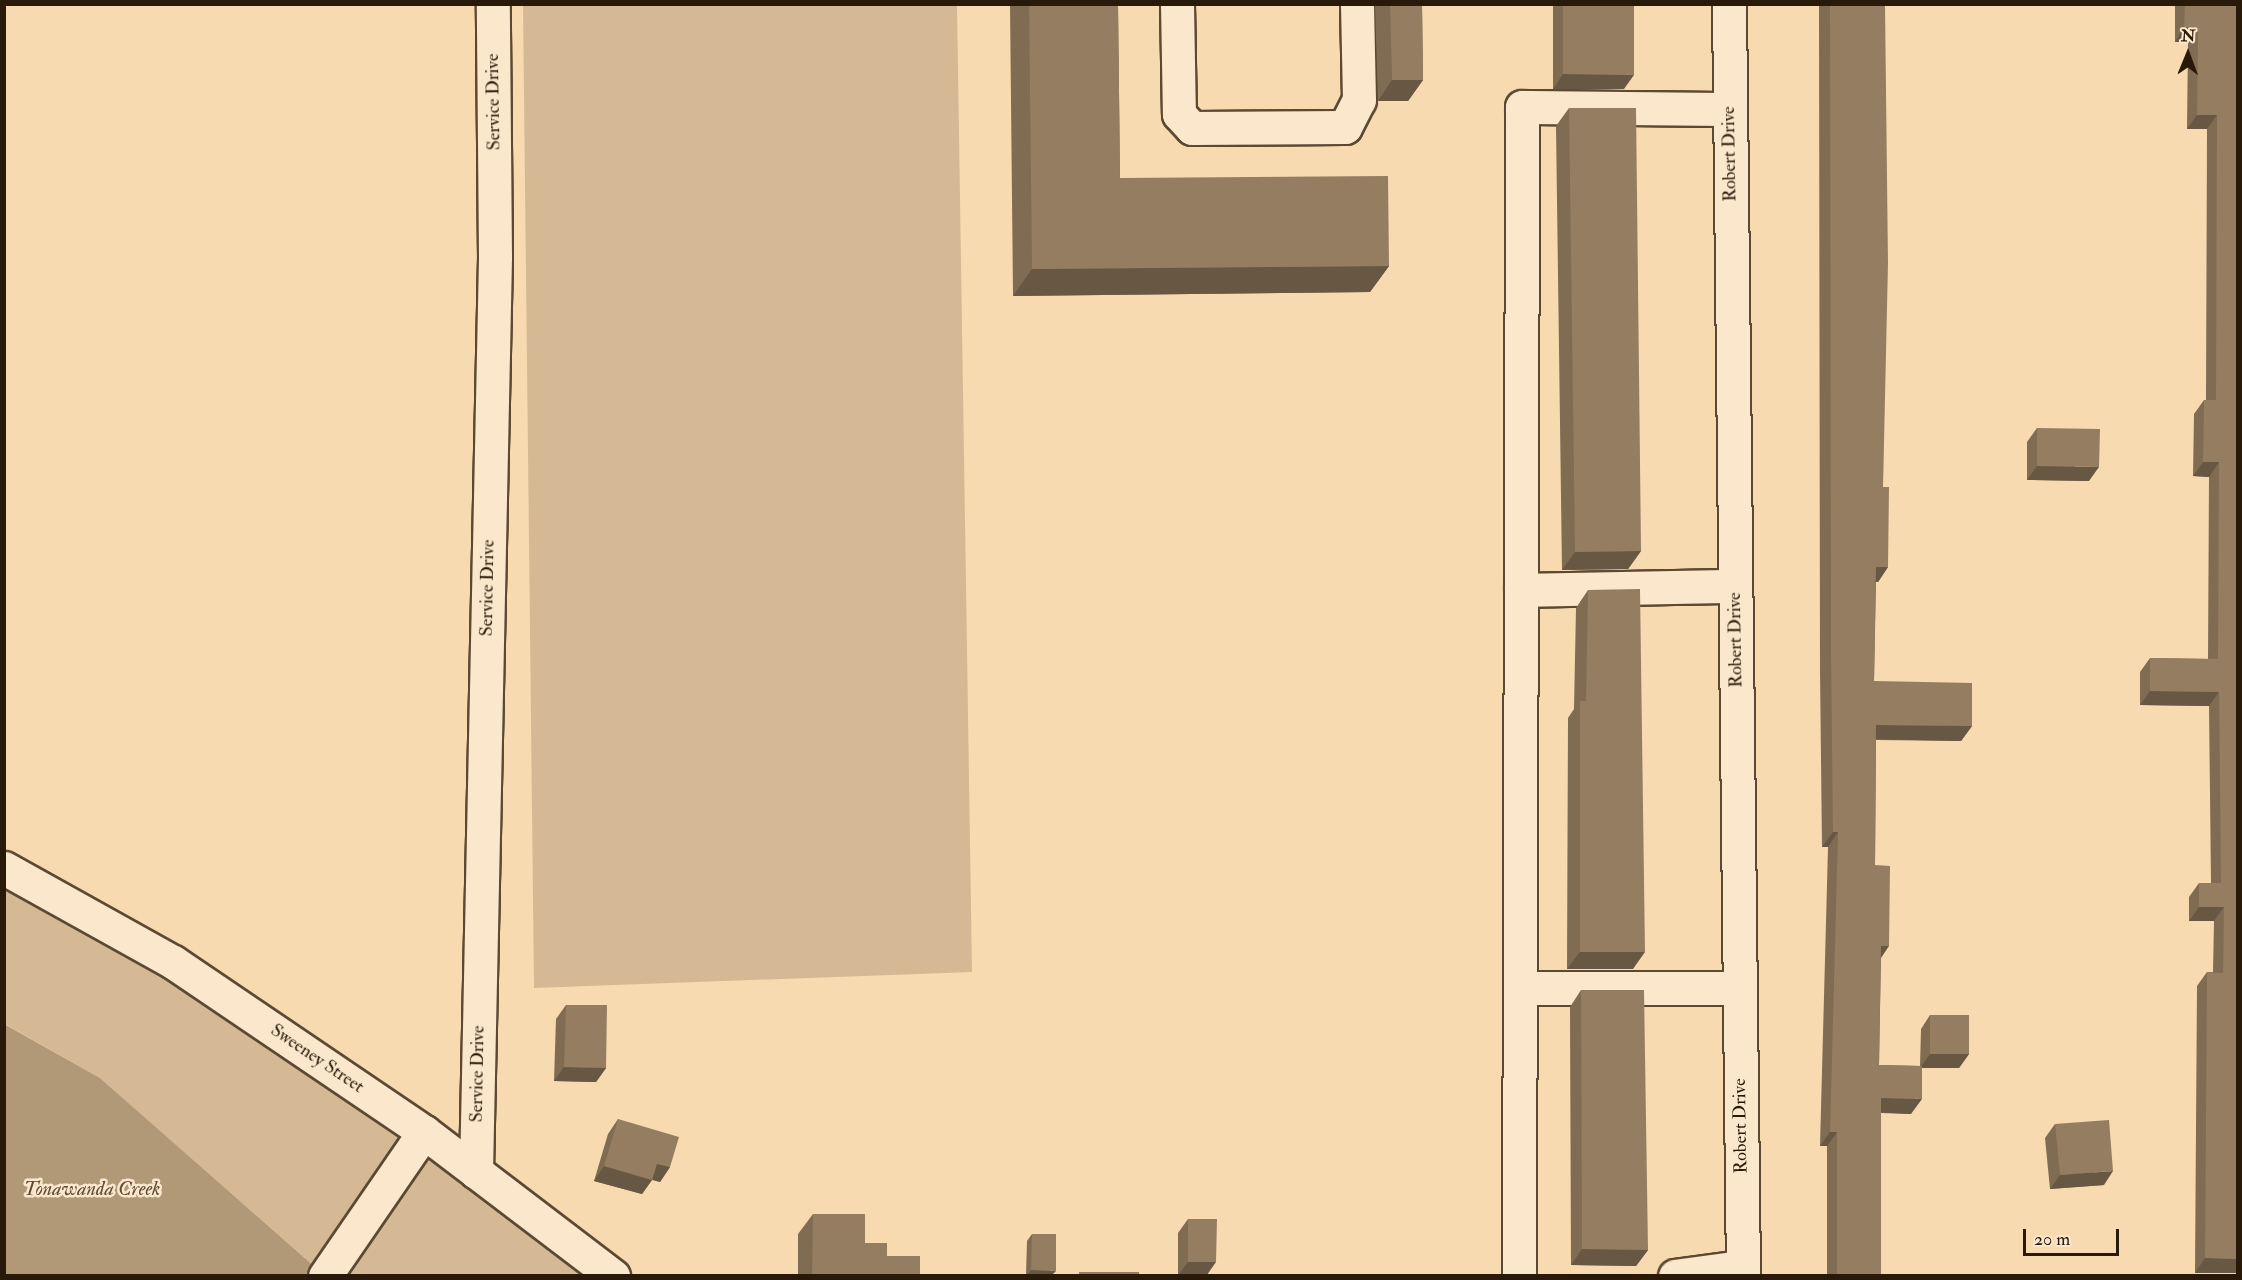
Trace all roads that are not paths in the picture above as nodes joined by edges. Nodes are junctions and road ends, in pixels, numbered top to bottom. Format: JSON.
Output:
{"nodes":[{"id":1,"x":493,"y":4,"type":"edge"},
{"id":2,"x":1177,"y":4,"type":"edge"},
{"id":3,"x":1357,"y":4,"type":"edge"},
{"id":4,"x":1728,"y":4,"type":"edge"},
{"id":5,"x":1730,"y":109,"type":"junction"},
{"id":6,"x":1735,"y":586,"type":"junction"},
{"id":7,"x":1521,"y":590,"type":"junction"},
{"id":8,"x":4,"y":868,"type":"edge"},
{"id":9,"x":1520,"y":988,"type":"junction"},
{"id":10,"x":1740,"y":988,"type":"junction"},
{"id":11,"x":424,"y":1131,"type":"junction"},
{"id":12,"x":476,"y":1172,"type":"junction"},
{"id":13,"x":1742,"y":1271,"type":"edge"},
{"id":14,"x":325,"y":1275,"type":"edge"},
{"id":15,"x":613,"y":1275,"type":"edge"},
{"id":16,"x":1519,"y":1275,"type":"edge"},
{"id":17,"x":1674,"y":1275,"type":"edge"}],
"edges":[{"from":1,"to":12,"type":"street","name":"Service Drive"},
{"from":2,"to":3,"type":"street"},
{"from":4,"to":5,"type":"street","name":"Robert Drive"},
{"from":5,"to":6,"type":"street","name":"Robert Drive"},
{"from":5,"to":7,"type":"street"},
{"from":6,"to":7,"type":"street"},
{"from":6,"to":10,"type":"street","name":"Robert Drive"},
{"from":7,"to":9,"type":"street"},
{"from":8,"to":11,"type":"street","name":"Sweeney Street"},
{"from":9,"to":10,"type":"street"},
{"from":9,"to":16,"type":"street"},
{"from":10,"to":13,"type":"street","name":"Robert Drive"},
{"from":11,"to":12,"type":"street","name":"Sweeney Street"},
{"from":11,"to":14,"type":"street"},
{"from":12,"to":15,"type":"street","name":"Sweeney Street"},
{"from":13,"to":17,"type":"street"}]}
